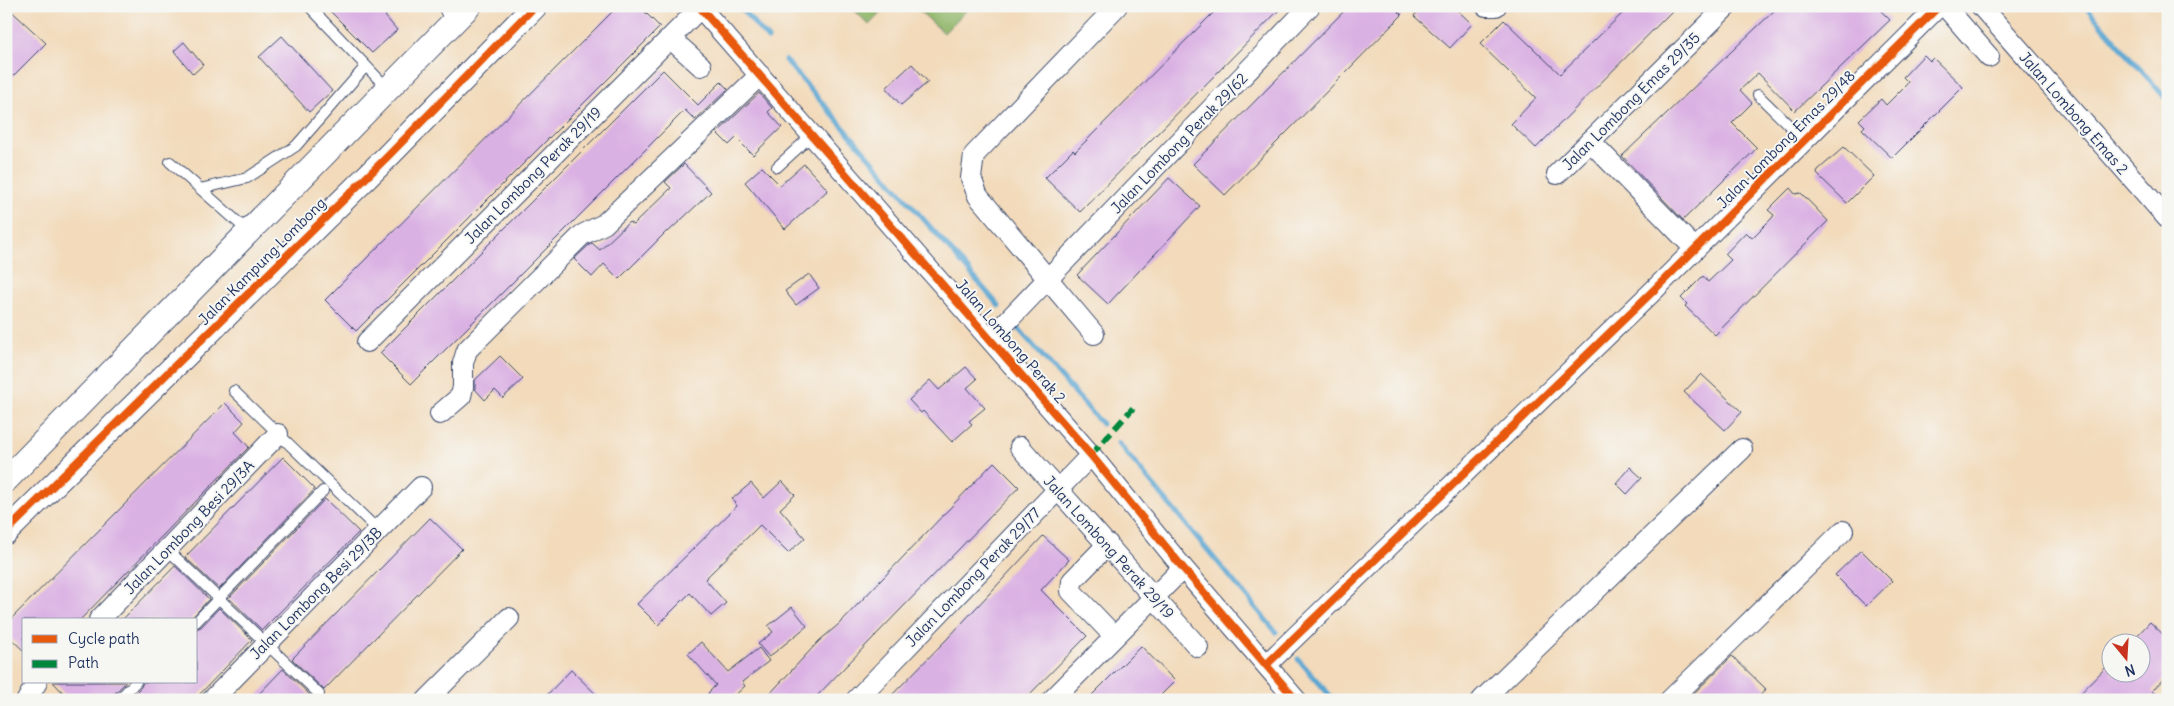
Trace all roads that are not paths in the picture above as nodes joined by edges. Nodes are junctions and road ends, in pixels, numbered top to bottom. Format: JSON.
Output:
{"nodes":[{"id":1,"x":310,"y":6,"type":"edge"},
{"id":2,"x":469,"y":6,"type":"edge"},
{"id":3,"x":534,"y":6,"type":"edge"},
{"id":4,"x":1117,"y":6,"type":"edge"},
{"id":5,"x":1310,"y":6,"type":"edge"},
{"id":6,"x":1486,"y":6,"type":"edge"},
{"id":7,"x":1496,"y":6,"type":"edge"},
{"id":8,"x":1726,"y":6,"type":"edge"},
{"id":9,"x":1939,"y":6,"type":"edge"},
{"id":10,"x":1945,"y":6,"type":"edge"},
{"id":11,"x":1981,"y":6,"type":"edge"},
{"id":12,"x":700,"y":7,"type":"edge"},
{"id":13,"x":447,"y":15,"type":"edge"},
{"id":14,"x":670,"y":38,"type":"junction"},
{"id":15,"x":1989,"y":57,"type":"dead end"},
{"id":16,"x":366,"y":66,"type":"junction"},
{"id":17,"x":702,"y":66,"type":"dead end"},
{"id":18,"x":760,"y":75,"type":"junction"},
{"id":19,"x":388,"y":89,"type":"junction"},
{"id":20,"x":1758,"y":95,"type":"dead end"},
{"id":21,"x":812,"y":135,"type":"junction"},
{"id":22,"x":1804,"y":140,"type":"junction"},
{"id":23,"x":1590,"y":141,"type":"junction"},
{"id":24,"x":170,"y":162,"type":"dead end"},
{"id":25,"x":777,"y":167,"type":"dead end"},
{"id":26,"x":1557,"y":174,"type":"dead end"},
{"id":27,"x":200,"y":189,"type":"junction"},
{"id":28,"x":2168,"y":219,"type":"edge"},
{"id":29,"x":249,"y":232,"type":"junction"},
{"id":30,"x":1695,"y":249,"type":"junction"},
{"id":31,"x":1047,"y":279,"type":"junction"},
{"id":32,"x":1094,"y":334,"type":"dead end"},
{"id":33,"x":991,"y":338,"type":"junction"},
{"id":34,"x":367,"y":342,"type":"dead end"},
{"id":35,"x":234,"y":391,"type":"dead end"},
{"id":36,"x":440,"y":414,"type":"dead end"},
{"id":37,"x":278,"y":434,"type":"junction"},
{"id":38,"x":1020,"y":447,"type":"dead end"},
{"id":39,"x":1742,"y":449,"type":"dead end"},
{"id":40,"x":1091,"y":455,"type":"junction"},
{"id":41,"x":6,"y":480,"type":"edge"},
{"id":42,"x":421,"y":487,"type":"dead end"},
{"id":43,"x":1058,"y":489,"type":"junction"},
{"id":44,"x":323,"y":491,"type":"dead end"},
{"id":45,"x":378,"y":530,"type":"junction"},
{"id":46,"x":1843,"y":531,"type":"dead end"},
{"id":47,"x":6,"y":532,"type":"edge"},
{"id":48,"x":1108,"y":544,"type":"junction"},
{"id":49,"x":168,"y":550,"type":"junction"},
{"id":50,"x":1183,"y":568,"type":"junction"},
{"id":51,"x":1153,"y":596,"type":"junction"},
{"id":52,"x":219,"y":599,"type":"junction"},
{"id":53,"x":101,"y":618,"type":"edge"},
{"id":54,"x":509,"y":618,"type":"dead end"},
{"id":55,"x":198,"y":620,"type":"edge"},
{"id":56,"x":1114,"y":636,"type":"junction"},
{"id":57,"x":267,"y":644,"type":"junction"},
{"id":58,"x":1198,"y":647,"type":"dead end"},
{"id":59,"x":1266,"y":665,"type":"junction"},
{"id":60,"x":134,"y":684,"type":"edge"},
{"id":61,"x":319,"y":694,"type":"dead end"},
{"id":62,"x":118,"y":700,"type":"edge"},
{"id":63,"x":212,"y":700,"type":"edge"},
{"id":64,"x":427,"y":700,"type":"edge"},
{"id":65,"x":856,"y":700,"type":"edge"},
{"id":66,"x":1052,"y":700,"type":"edge"},
{"id":67,"x":1296,"y":700,"type":"edge"},
{"id":68,"x":1482,"y":700,"type":"edge"},
{"id":69,"x":1670,"y":700,"type":"edge"}],
"edges":[{"from":1,"to":16,"type":"lane"},
{"from":2,"to":13,"type":"street","name":"Jalan Kampung Lombong"},
{"from":3,"to":47,"type":"street","name":"Jalan Kampung Lombong"},
{"from":4,"to":31,"type":"street"},
{"from":5,"to":31,"type":"street","name":"Jalan Lombong Perak 29/62"},
{"from":6,"to":7,"type":"street"},
{"from":8,"to":23,"type":"street","name":"Jalan Lombong Emas 29/35"},
{"from":9,"to":22,"type":"street","name":"Jalan Lombong Emas 29/48"},
{"from":10,"to":15,"type":"street"},
{"from":11,"to":28,"type":"street","name":"Jalan Lombong Emas 2"},
{"from":12,"to":14,"type":"street","name":"Jalan Lombong Perak 29/19"},
{"from":12,"to":18,"type":"street","name":"Jalan Lombong Perak 2"},
{"from":13,"to":19,"type":"street","name":"Jalan Kampung Lombong"},
{"from":14,"to":17,"type":"street"},
{"from":14,"to":34,"type":"street","name":"Jalan Lombong Perak 29/19"},
{"from":16,"to":19,"type":"lane"},
{"from":16,"to":27,"type":"lane"},
{"from":18,"to":21,"type":"street","name":"Jalan Lombong Perak 2"},
{"from":18,"to":36,"type":"street"},
{"from":19,"to":29,"type":"street","name":"Jalan Kampung Lombong"},
{"from":20,"to":22,"type":"lane"},
{"from":21,"to":25,"type":"lane"},
{"from":21,"to":33,"type":"street","name":"Jalan Lombong Perak 2"},
{"from":22,"to":30,"type":"street","name":"Jalan Lombong Emas 29/48"},
{"from":23,"to":26,"type":"street","name":"Jalan Lombong Emas 29/35"},
{"from":23,"to":30,"type":"street"},
{"from":24,"to":27,"type":"lane"},
{"from":27,"to":29,"type":"lane"},
{"from":29,"to":41,"type":"street","name":"Jalan Kampung Lombong"},
{"from":30,"to":59,"type":"street","name":"Jalan Lombong Emas 29/48"},
{"from":31,"to":32,"type":"street"},
{"from":31,"to":33,"type":"street","name":"Jalan Lombong Perak 29/62"},
{"from":33,"to":40,"type":"street","name":"Jalan Lombong Perak 2"},
{"from":35,"to":37,"type":"lane"},
{"from":37,"to":45,"type":"lane"},
{"from":37,"to":49,"type":"street","name":"Jalan Lombong Besi 29/3A"},
{"from":38,"to":43,"type":"street","name":"Jalan Lombong Perak 29/19"},
{"from":39,"to":68,"type":"street"},
{"from":40,"to":43,"type":"street","name":"Jalan Lombong Perak 29/77"},
{"from":40,"to":50,"type":"street","name":"Jalan Lombong Perak 2"},
{"from":42,"to":45,"type":"street","name":"Jalan Lombong Besi 29/3B"},
{"from":43,"to":48,"type":"street","name":"Jalan Lombong Perak 29/19"},
{"from":43,"to":65,"type":"street","name":"Jalan Lombong Perak 29/77"},
{"from":44,"to":52,"type":"lane"},
{"from":45,"to":57,"type":"street","name":"Jalan Lombong Besi 29/3B"},
{"from":46,"to":69,"type":"street"},
{"from":48,"to":51,"type":"street","name":"Jalan Lombong Perak 29/19"},
{"from":48,"to":56,"type":"street"},
{"from":49,"to":52,"type":"lane"},
{"from":49,"to":53,"type":"street","name":"Jalan Lombong Besi 29/3A"},
{"from":50,"to":51,"type":"street"},
{"from":50,"to":59,"type":"street","name":"Jalan Lombong Perak 2"},
{"from":51,"to":56,"type":"street"},
{"from":51,"to":58,"type":"street","name":"Jalan Lombong Perak 29/19"},
{"from":52,"to":55,"type":"lane"},
{"from":52,"to":57,"type":"lane"},
{"from":54,"to":64,"type":"street"},
{"from":56,"to":66,"type":"street"},
{"from":57,"to":61,"type":"lane"},
{"from":57,"to":63,"type":"street","name":"Jalan Lombong Besi 29/3B"},
{"from":59,"to":67,"type":"street","name":"Jalan Lombong Perak 2"},
{"from":60,"to":62,"type":"lane"}]}
